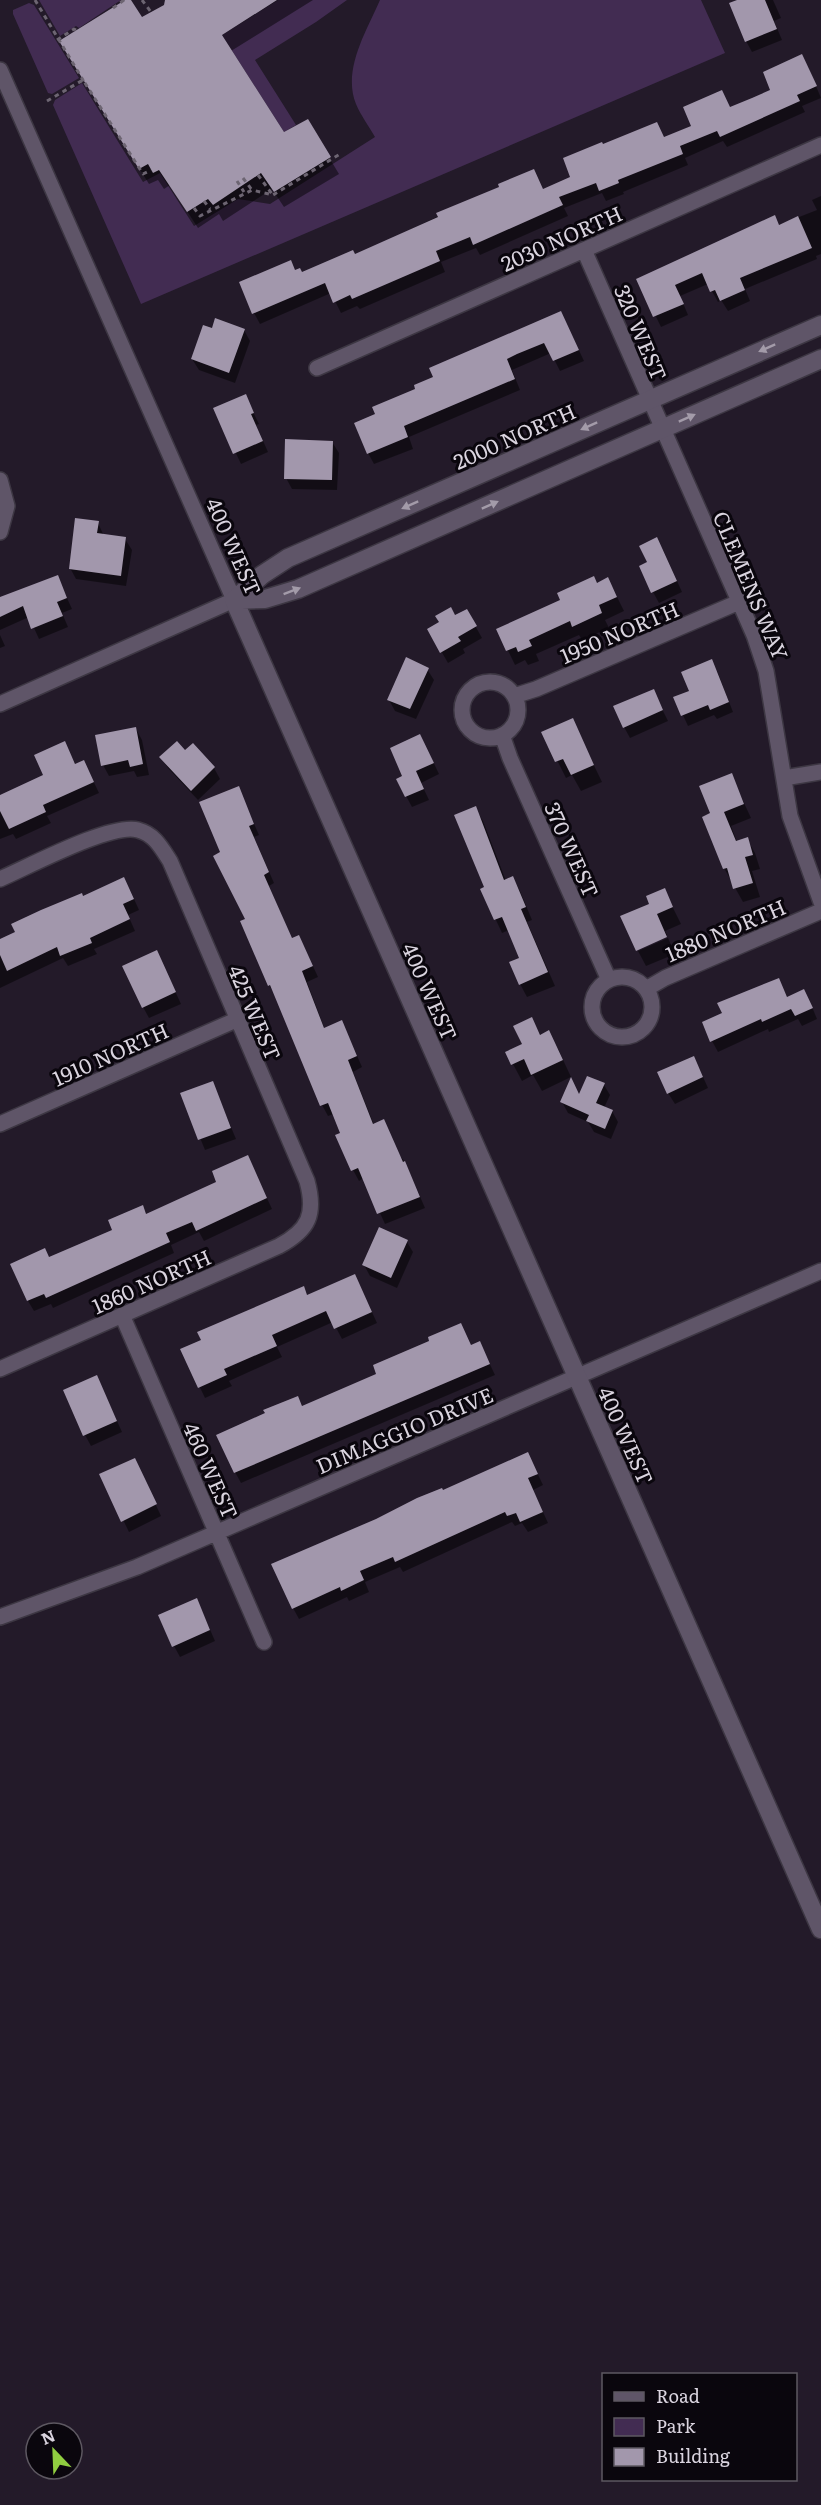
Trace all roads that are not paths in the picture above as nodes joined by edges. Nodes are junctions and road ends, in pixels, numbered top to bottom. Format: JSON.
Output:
{"nodes":[{"id":1,"x":0,"y":70,"type":"edge"},
{"id":2,"x":821,"y":145,"type":"edge"},
{"id":3,"x":584,"y":250,"type":"junction"},
{"id":4,"x":821,"y":324,"type":"edge"},
{"id":5,"x":821,"y":359,"type":"edge"},
{"id":6,"x":317,"y":368,"type":"dead end"},
{"id":7,"x":649,"y":400,"type":"junction"},
{"id":8,"x":661,"y":429,"type":"junction"},
{"id":9,"x":0,"y":480,"type":"edge"},
{"id":10,"x":2,"y":528,"type":"edge"},
{"id":11,"x":234,"y":600,"type":"junction"},
{"id":12,"x":739,"y":602,"type":"junction"},
{"id":13,"x":514,"y":696,"type":"junction"},
{"id":14,"x":0,"y":704,"type":"edge"},
{"id":15,"x":502,"y":735,"type":"junction"},
{"id":16,"x":821,"y":771,"type":"edge"},
{"id":17,"x":784,"y":778,"type":"junction"},
{"id":18,"x":0,"y":879,"type":"edge"},
{"id":19,"x":821,"y":902,"type":"edge"},
{"id":20,"x":821,"y":911,"type":"edge"},
{"id":21,"x":609,"y":980,"type":"junction"},
{"id":22,"x":646,"y":989,"type":"junction"},
{"id":23,"x":236,"y":1020,"type":"junction"},
{"id":24,"x":0,"y":1124,"type":"edge"},
{"id":25,"x":309,"y":1218,"type":"joint"},
{"id":26,"x":821,"y":1271,"type":"edge"},
{"id":27,"x":122,"y":1315,"type":"junction"},
{"id":28,"x":0,"y":1369,"type":"edge"},
{"id":29,"x":578,"y":1378,"type":"junction"},
{"id":30,"x":217,"y":1532,"type":"junction"},
{"id":31,"x":0,"y":1617,"type":"edge"},
{"id":32,"x":264,"y":1642,"type":"dead end"},
{"id":33,"x":821,"y":1929,"type":"edge"}],
"edges":[{"from":1,"to":11,"type":"street","name":"400 WEST"},
{"from":2,"to":3,"type":"street","name":"2030 NORTH"},
{"from":3,"to":6,"type":"street","name":"2030 NORTH"},
{"from":3,"to":7,"type":"street","name":"320 WEST"},
{"from":4,"to":7,"type":"street","name":"2000 NORTH","one_way":true},
{"from":8,"to":5,"type":"street","name":"2000 NORTH","one_way":true},
{"from":7,"to":8,"type":"street","name":"320 WEST"},
{"from":7,"to":11,"type":"street","name":"2000 NORTH","one_way":true},
{"from":11,"to":8,"type":"street","name":"2000 NORTH","one_way":true},
{"from":8,"to":12,"type":"street","name":"CLEMENS WAY"},
{"from":9,"to":10,"type":"street"},
{"from":11,"to":14,"type":"street","name":"2000 NORTH"},
{"from":11,"to":29,"type":"street","name":"400 WEST"},
{"from":12,"to":13,"type":"street","name":"1950 NORTH"},
{"from":12,"to":17,"type":"street","name":"CLEMENS WAY"},
{"from":13,"to":15,"type":"street"},
{"from":13,"to":15,"type":"street"},
{"from":15,"to":21,"type":"street","name":"370 WEST"},
{"from":16,"to":17,"type":"street"},
{"from":17,"to":19,"type":"street","name":"CLEMENS WAY"},
{"from":18,"to":23,"type":"street","name":"425 WEST"},
{"from":20,"to":22,"type":"street","name":"1880 NORTH"},
{"from":21,"to":22,"type":"street"},
{"from":21,"to":22,"type":"street"},
{"from":23,"to":24,"type":"street","name":"1910 NORTH"},
{"from":23,"to":25,"type":"street","name":"425 WEST"},
{"from":25,"to":27,"type":"street","name":"1860 NORTH"},
{"from":26,"to":29,"type":"street","name":"DIMAGGIO DRIVE"},
{"from":27,"to":28,"type":"street","name":"1860 NORTH"},
{"from":27,"to":30,"type":"street","name":"460 WEST"},
{"from":29,"to":30,"type":"street","name":"DIMAGGIO DRIVE"},
{"from":29,"to":33,"type":"street","name":"400 WEST"},
{"from":30,"to":31,"type":"street","name":"DIMAGGIO DRIVE"},
{"from":30,"to":32,"type":"street","name":"460 WEST"}]}
